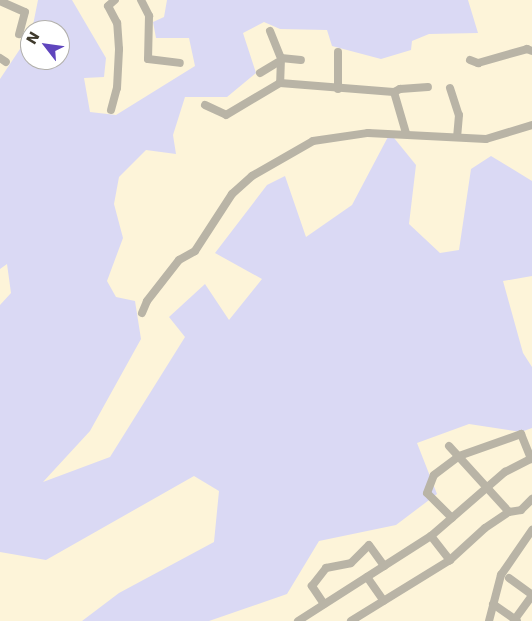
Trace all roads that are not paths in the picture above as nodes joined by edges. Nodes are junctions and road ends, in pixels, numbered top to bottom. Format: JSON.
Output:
{"nodes":[{"id":1,"x":115,"y":0,"type":"edge"},
{"id":2,"x":141,"y":0,"type":"edge"},
{"id":3,"x":0,"y":1,"type":"edge"},
{"id":4,"x":270,"y":31,"type":"dead end"},
{"id":5,"x":19,"y":34,"type":"dead end"},
{"id":6,"x":532,"y":51,"type":"edge"},
{"id":7,"x":338,"y":52,"type":"dead end"},
{"id":8,"x":280,"y":60,"type":"junction"},
{"id":9,"x":301,"y":60,"type":"dead end"},
{"id":10,"x":470,"y":60,"type":"dead end"},
{"id":11,"x":180,"y":63,"type":"dead end"},
{"id":12,"x":260,"y":73,"type":"dead end"},
{"id":13,"x":280,"y":83,"type":"junction"},
{"id":14,"x":428,"y":87,"type":"dead end"},
{"id":15,"x":450,"y":88,"type":"dead end"},
{"id":16,"x":338,"y":89,"type":"junction"},
{"id":17,"x":394,"y":92,"type":"junction"},
{"id":18,"x":205,"y":106,"type":"dead end"},
{"id":19,"x":111,"y":110,"type":"dead end"},
{"id":20,"x":532,"y":125,"type":"edge"},
{"id":21,"x":406,"y":133,"type":"junction"},
{"id":22,"x":457,"y":137,"type":"junction"},
{"id":23,"x":142,"y":313,"type":"dead end"},
{"id":24,"x":449,"y":446,"type":"dead end"},
{"id":25,"x":459,"y":456,"type":"junction"},
{"id":26,"x":531,"y":459,"type":"edge"},
{"id":27,"x":487,"y":487,"type":"junction"},
{"id":28,"x":532,"y":499,"type":"edge"},
{"id":29,"x":509,"y":512,"type":"junction"},
{"id":30,"x":452,"y":518,"type":"junction"},
{"id":31,"x":532,"y":530,"type":"edge"},
{"id":32,"x":431,"y":536,"type":"junction"},
{"id":33,"x":450,"y":560,"type":"junction"},
{"id":34,"x":384,"y":566,"type":"junction"},
{"id":35,"x":367,"y":577,"type":"junction"},
{"id":36,"x":509,"y":578,"type":"dead end"},
{"id":37,"x":532,"y":596,"type":"edge"},
{"id":38,"x":384,"y":601,"type":"junction"},
{"id":39,"x":324,"y":604,"type":"junction"},
{"id":40,"x":493,"y":604,"type":"junction"},
{"id":41,"x":309,"y":618,"type":"edge"},
{"id":42,"x":516,"y":620,"type":"edge"},
{"id":43,"x":298,"y":621,"type":"edge"},
{"id":44,"x":351,"y":621,"type":"edge"},
{"id":45,"x":490,"y":621,"type":"edge"}],
"edges":[{"from":1,"to":19,"type":"street"},
{"from":2,"to":11,"type":"street"},
{"from":3,"to":5,"type":"street"},
{"from":4,"to":8,"type":"street"},
{"from":6,"to":10,"type":"street"},
{"from":7,"to":16,"type":"street"},
{"from":8,"to":9,"type":"street"},
{"from":8,"to":12,"type":"street"},
{"from":8,"to":13,"type":"street"},
{"from":13,"to":16,"type":"street"},
{"from":13,"to":18,"type":"street"},
{"from":14,"to":17,"type":"street"},
{"from":15,"to":22,"type":"street"},
{"from":16,"to":17,"type":"street"},
{"from":17,"to":21,"type":"street"},
{"from":20,"to":22,"type":"street"},
{"from":21,"to":22,"type":"street"},
{"from":21,"to":23,"type":"street"},
{"from":24,"to":25,"type":"street"},
{"from":25,"to":26,"type":"street"},
{"from":25,"to":27,"type":"street"},
{"from":25,"to":30,"type":"street"},
{"from":26,"to":27,"type":"street"},
{"from":27,"to":29,"type":"street"},
{"from":27,"to":30,"type":"street"},
{"from":28,"to":29,"type":"street"},
{"from":29,"to":33,"type":"street"},
{"from":30,"to":32,"type":"street"},
{"from":31,"to":40,"type":"street"},
{"from":32,"to":33,"type":"street"},
{"from":32,"to":34,"type":"street"},
{"from":33,"to":38,"type":"street"},
{"from":34,"to":35,"type":"street"},
{"from":34,"to":39,"type":"street"},
{"from":35,"to":38,"type":"street"},
{"from":35,"to":39,"type":"street"},
{"from":36,"to":37,"type":"street"},
{"from":37,"to":42,"type":"street"},
{"from":38,"to":44,"type":"street"},
{"from":39,"to":41,"type":"street"},
{"from":40,"to":42,"type":"street"},
{"from":40,"to":45,"type":"street"},
{"from":41,"to":43,"type":"street"}]}
